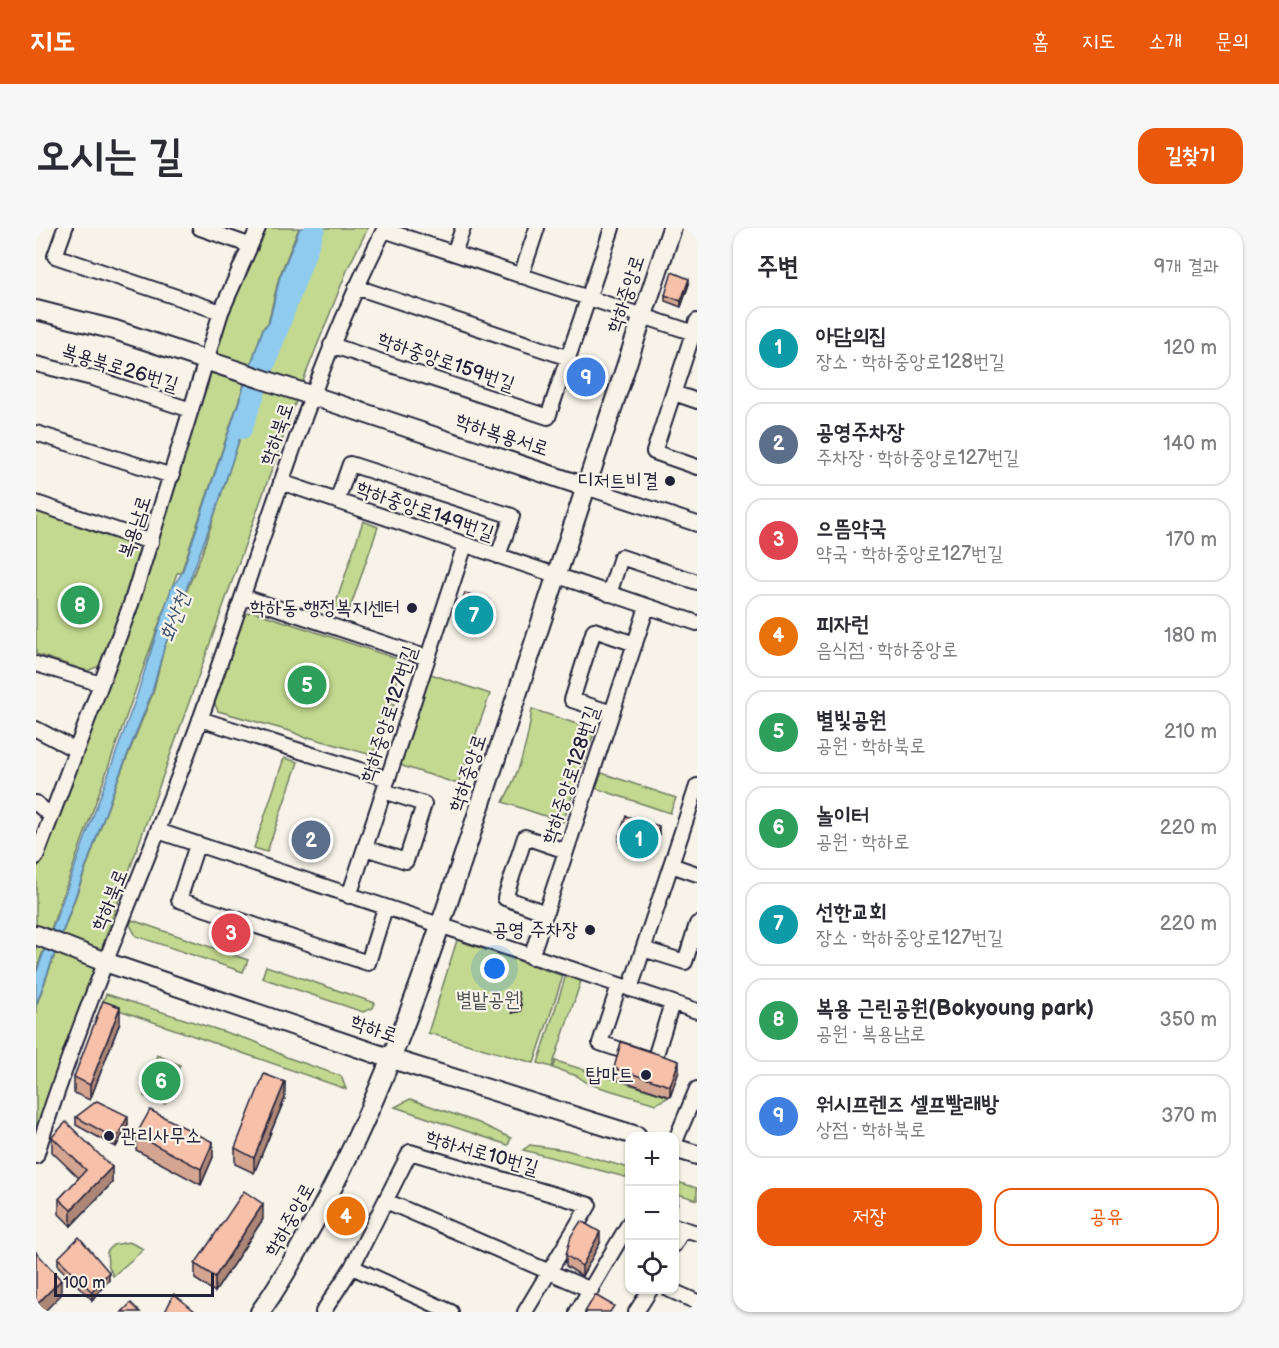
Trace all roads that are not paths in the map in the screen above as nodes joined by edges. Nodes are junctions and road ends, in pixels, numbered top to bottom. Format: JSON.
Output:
{"nodes":[{"id":1,"x":65,"y":228,"type":"edge"},
{"id":2,"x":200,"y":228,"type":"edge"},
{"id":3,"x":258,"y":228,"type":"edge"},
{"id":4,"x":463,"y":228,"type":"edge"},
{"id":5,"x":537,"y":228,"type":"edge"},
{"id":6,"x":612,"y":228,"type":"edge"},
{"id":7,"x":672,"y":228,"type":"edge"},
{"id":8,"x":384,"y":229,"type":"edge"},
{"id":9,"x":249,"y":245,"type":"junction"},
{"id":10,"x":454,"y":253,"type":"junction"},
{"id":11,"x":521,"y":276,"type":"junction"},
{"id":12,"x":356,"y":287,"type":"junction"},
{"id":13,"x":589,"y":298,"type":"junction"},
{"id":14,"x":36,"y":310,"type":"edge"},
{"id":15,"x":221,"y":312,"type":"junction"},
{"id":16,"x":642,"y":316,"type":"junction"},
{"id":17,"x":696,"y":329,"type":"edge"},
{"id":18,"x":332,"y":345,"type":"junction"},
{"id":19,"x":569,"y":358,"type":"junction"},
{"id":20,"x":210,"y":362,"type":"junction"},
{"id":21,"x":36,"y":364,"type":"edge"},
{"id":22,"x":674,"y":393,"type":"junction"},
{"id":23,"x":311,"y":395,"type":"junction"},
{"id":24,"x":697,"y":401,"type":"edge"},
{"id":25,"x":191,"y":411,"type":"junction"},
{"id":26,"x":36,"y":433,"type":"edge"},
{"id":27,"x":697,"y":467,"type":"edge"},
{"id":28,"x":172,"y":476,"type":"junction"},
{"id":29,"x":281,"y":482,"type":"junction"},
{"id":30,"x":586,"y":487,"type":"junction"},
{"id":31,"x":337,"y":501,"type":"junction"},
{"id":32,"x":36,"y":503,"type":"edge"},
{"id":33,"x":697,"y":524,"type":"edge"},
{"id":34,"x":151,"y":542,"type":"junction"},
{"id":35,"x":465,"y":545,"type":"junction"},
{"id":36,"x":498,"y":556,"type":"junction"},
{"id":37,"x":556,"y":576,"type":"junction"},
{"id":38,"x":697,"y":582,"type":"edge"},
{"id":39,"x":609,"y":594,"type":"junction"},
{"id":40,"x":244,"y":597,"type":"junction"},
{"id":41,"x":647,"y":607,"type":"junction"},
{"id":42,"x":697,"y":623,"type":"edge"},
{"id":43,"x":635,"y":644,"type":"junction"},
{"id":44,"x":428,"y":658,"type":"junction"},
{"id":45,"x":36,"y":664,"type":"edge"},
{"id":46,"x":101,"y":684,"type":"junction"},
{"id":47,"x":612,"y":713,"type":"junction"},
{"id":48,"x":200,"y":719,"type":"junction"},
{"id":49,"x":36,"y":729,"type":"edge"},
{"id":50,"x":76,"y":750,"type":"junction"},
{"id":51,"x":386,"y":785,"type":"junction"},
{"id":52,"x":697,"y":786,"type":"edge"},
{"id":53,"x":36,"y":803,"type":"edge"},
{"id":54,"x":51,"y":816,"type":"junction"},
{"id":55,"x":158,"y":831,"type":"junction"},
{"id":56,"x":198,"y":845,"type":"junction"},
{"id":57,"x":365,"y":848,"type":"junction"},
{"id":58,"x":566,"y":851,"type":"junction"},
{"id":59,"x":36,"y":857,"type":"edge"},
{"id":60,"x":671,"y":865,"type":"junction"},
{"id":61,"x":697,"y":874,"type":"edge"},
{"id":62,"x":349,"y":896,"type":"junction"},
{"id":63,"x":385,"y":908,"type":"junction"},
{"id":64,"x":546,"y":913,"type":"junction"},
{"id":65,"x":697,"y":924,"type":"edge"},
{"id":66,"x":440,"y":927,"type":"junction"},
{"id":67,"x":36,"y":934,"type":"edge"},
{"id":68,"x":643,"y":949,"type":"junction"},
{"id":69,"x":531,"y":957,"type":"junction"},
{"id":70,"x":101,"y":961,"type":"junction"},
{"id":71,"x":625,"y":987,"type":"junction"},
{"id":72,"x":672,"y":1003,"type":"junction"},
{"id":73,"x":697,"y":1011,"type":"edge"},
{"id":74,"x":392,"y":1059,"type":"junction"},
{"id":75,"x":697,"y":1089,"type":"edge"},
{"id":76,"x":625,"y":1133,"type":"edge"},
{"id":77,"x":679,"y":1134,"type":"edge"},
{"id":78,"x":679,"y":1149,"type":"edge"},
{"id":79,"x":697,"y":1155,"type":"edge"},
{"id":80,"x":36,"y":1156,"type":"edge"},
{"id":81,"x":386,"y":1201,"type":"junction"},
{"id":82,"x":625,"y":1231,"type":"edge"},
{"id":83,"x":352,"y":1268,"type":"junction"},
{"id":84,"x":550,"y":1272,"type":"junction"},
{"id":85,"x":591,"y":1290,"type":"junction"},
{"id":86,"x":647,"y":1294,"type":"edge"},
{"id":87,"x":679,"y":1294,"type":"edge"},
{"id":88,"x":697,"y":1302,"type":"edge"},
{"id":89,"x":260,"y":1312,"type":"edge"},
{"id":90,"x":323,"y":1312,"type":"edge"},
{"id":91,"x":451,"y":1312,"type":"edge"},
{"id":92,"x":525,"y":1312,"type":"edge"},
{"id":93,"x":577,"y":1312,"type":"edge"},
{"id":94,"x":636,"y":1312,"type":"edge"}],
"edges":[{"from":1,"to":15,"type":"street"},
{"from":2,"to":9,"type":"street"},
{"from":3,"to":9,"type":"street","name":"복용남로"},
{"from":4,"to":10,"type":"street"},
{"from":5,"to":11,"type":"street"},
{"from":6,"to":13,"type":"street"},
{"from":7,"to":16,"type":"street","name":"학하중앙로"},
{"from":8,"to":10,"type":"street"},
{"from":8,"to":12,"type":"street","name":"학하북로"},
{"from":9,"to":15,"type":"street","name":"복용남로"},
{"from":10,"to":11,"type":"street"},
{"from":11,"to":13,"type":"street"},
{"from":12,"to":18,"type":"street","name":"학하북로"},
{"from":12,"to":19,"type":"street"},
{"from":13,"to":16,"type":"street"},
{"from":13,"to":19,"type":"street"},
{"from":14,"to":20,"type":"street"},
{"from":15,"to":20,"type":"street","name":"복용남로"},
{"from":16,"to":17,"type":"street"},
{"from":16,"to":30,"type":"street","name":"학하중앙로"},
{"from":17,"to":22,"type":"street"},
{"from":18,"to":19,"type":"street","name":"학하중앙로159번길"},
{"from":18,"to":23,"type":"street","name":"학하북로"},
{"from":20,"to":23,"type":"street","name":"학하복용서로"},
{"from":20,"to":25,"type":"street","name":"복용남로"},
{"from":21,"to":25,"type":"street","name":"복용북로26번길"},
{"from":22,"to":24,"type":"street"},
{"from":22,"to":27,"type":"street"},
{"from":23,"to":29,"type":"street","name":"학하북로"},
{"from":23,"to":30,"type":"street","name":"학하복용서로"},
{"from":25,"to":28,"type":"street","name":"복용남로"},
{"from":26,"to":28,"type":"street"},
{"from":28,"to":34,"type":"street","name":"복용남로"},
{"from":29,"to":31,"type":"street","name":"학하중앙로149번길"},
{"from":29,"to":40,"type":"street","name":"학하북로"},
{"from":30,"to":33,"type":"street","name":"학하복용서로"},
{"from":30,"to":37,"type":"street","name":"학하중앙로"},
{"from":31,"to":35,"type":"street","name":"학하중앙로149번길"},
{"from":31,"to":36,"type":"street"},
{"from":32,"to":34,"type":"street"},
{"from":34,"to":46,"type":"street","name":"복용남로"},
{"from":35,"to":36,"type":"street","name":"학하중앙로149번길"},
{"from":35,"to":44,"type":"street","name":"학하중앙로127번길"},
{"from":36,"to":37,"type":"street","name":"학하중앙로149번길"},
{"from":37,"to":39,"type":"street","name":"학하중앙로149번길"},
{"from":37,"to":66,"type":"street","name":"학하중앙로"},
{"from":38,"to":39,"type":"street"},
{"from":39,"to":41,"type":"street","name":"학하중앙로149번길"},
{"from":40,"to":44,"type":"street"},
{"from":40,"to":48,"type":"street","name":"학하북로"},
{"from":41,"to":42,"type":"street","name":"학하중앙로149번길"},
{"from":41,"to":43,"type":"street","name":"학하중앙로128번길"},
{"from":43,"to":47,"type":"street","name":"학하중앙로128번길"},
{"from":43,"to":47,"type":"street"},
{"from":44,"to":51,"type":"street","name":"학하중앙로127번길"},
{"from":45,"to":46,"type":"street"},
{"from":46,"to":50,"type":"street","name":"복용남로"},
{"from":47,"to":58,"type":"street","name":"학하중앙로128번길"},
{"from":48,"to":51,"type":"street"},
{"from":48,"to":55,"type":"street","name":"학하북로"},
{"from":49,"to":50,"type":"street"},
{"from":50,"to":54,"type":"street","name":"복용남로"},
{"from":51,"to":57,"type":"street","name":"학하중앙로127번길"},
{"from":51,"to":57,"type":"street"},
{"from":52,"to":60,"type":"street"},
{"from":53,"to":54,"type":"street"},
{"from":54,"to":59,"type":"street","name":"복용남로"},
{"from":55,"to":56,"type":"street"},
{"from":55,"to":70,"type":"street","name":"학하북로"},
{"from":56,"to":62,"type":"street"},
{"from":56,"to":63,"type":"street"},
{"from":57,"to":62,"type":"street","name":"학하중앙로127번길"},
{"from":58,"to":64,"type":"street","name":"학하중앙로128번길"},
{"from":58,"to":64,"type":"street"},
{"from":60,"to":61,"type":"street"},
{"from":60,"to":68,"type":"street"},
{"from":62,"to":63,"type":"street"},
{"from":63,"to":66,"type":"street"},
{"from":64,"to":69,"type":"street","name":"학하중앙로128번길"},
{"from":65,"to":68,"type":"street"},
{"from":66,"to":69,"type":"street"},
{"from":66,"to":74,"type":"street","name":"학하중앙로"},
{"from":67,"to":70,"type":"street","name":"학하로"},
{"from":68,"to":71,"type":"street"},
{"from":69,"to":71,"type":"street"},
{"from":70,"to":74,"type":"street","name":"학하로"},
{"from":70,"to":80,"type":"street","name":"학하북로"},
{"from":71,"to":72,"type":"street"},
{"from":71,"to":72,"type":"street"},
{"from":72,"to":73,"type":"street"},
{"from":74,"to":76,"type":"street","name":"학하로"},
{"from":74,"to":89,"type":"street","name":"학하중앙로"},
{"from":75,"to":77,"type":"street"},
{"from":78,"to":79,"type":"street"},
{"from":81,"to":83,"type":"street"},
{"from":81,"to":84,"type":"street"},
{"from":81,"to":84,"type":"street","name":"학하서로10번길"},
{"from":82,"to":85,"type":"street"},
{"from":83,"to":90,"type":"street"},
{"from":83,"to":91,"type":"street"},
{"from":84,"to":85,"type":"street"},
{"from":84,"to":92,"type":"street"},
{"from":85,"to":93,"type":"street"},
{"from":86,"to":94,"type":"street"},
{"from":87,"to":88,"type":"street"}]}
